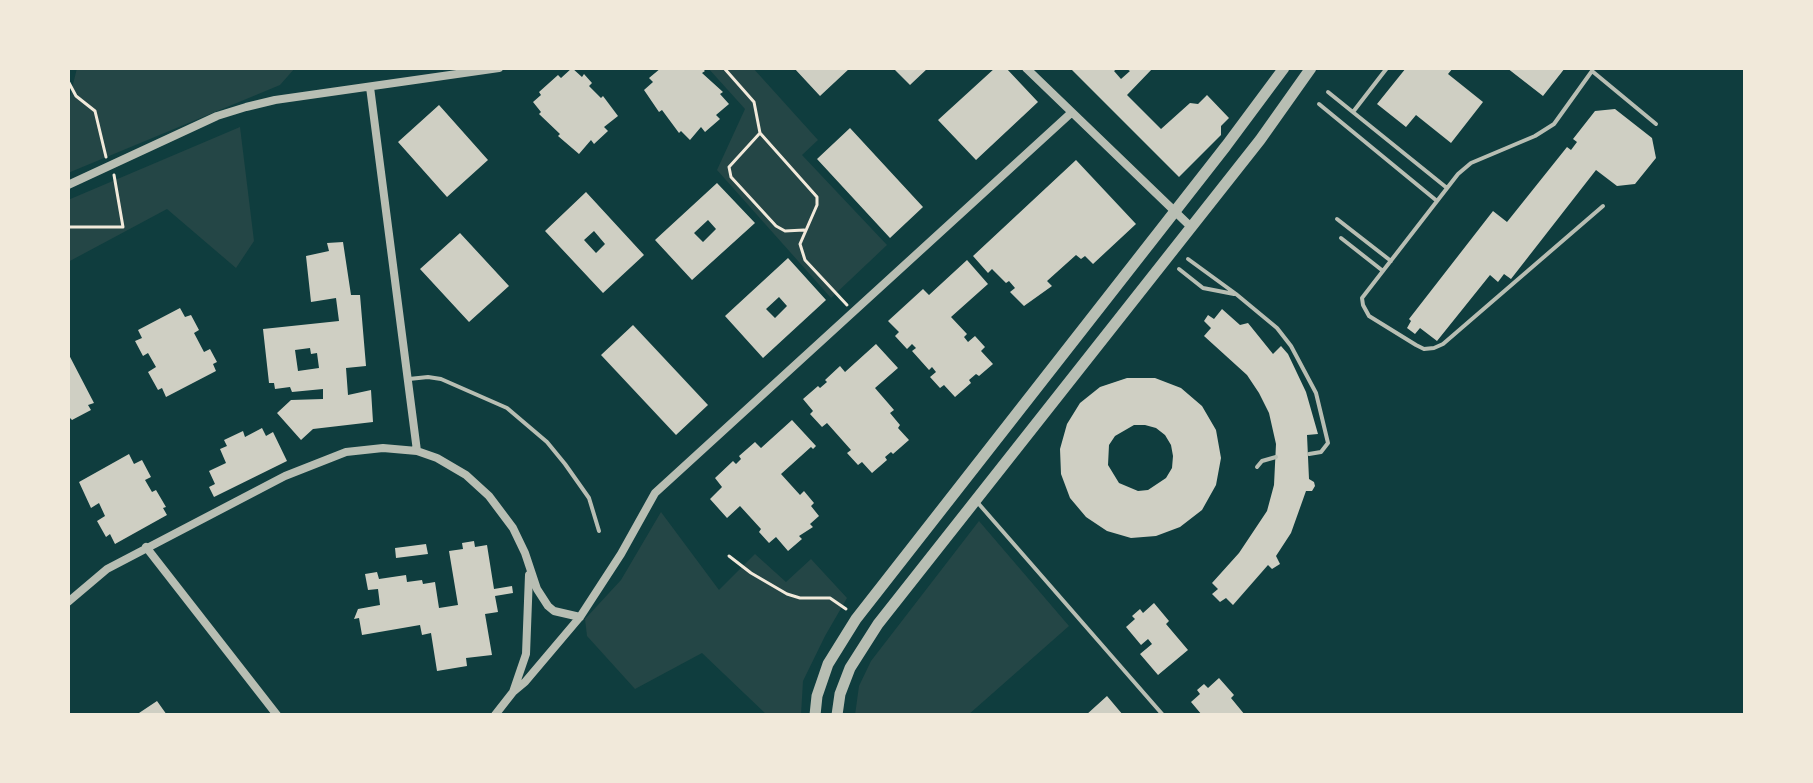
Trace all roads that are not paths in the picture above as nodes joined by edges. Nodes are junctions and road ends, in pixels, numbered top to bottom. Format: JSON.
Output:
{"nodes":[{"id":1,"x":499,"y":68,"type":"edge"},
{"id":2,"x":1026,"y":68,"type":"edge"},
{"id":3,"x":1284,"y":68,"type":"edge"},
{"id":4,"x":1311,"y":68,"type":"edge"},
{"id":5,"x":1387,"y":68,"type":"edge"},
{"id":6,"x":1593,"y":70,"type":"edge"},
{"id":7,"x":370,"y":87,"type":"junction"},
{"id":8,"x":1328,"y":92,"type":"dead end"},
{"id":9,"x":1319,"y":104,"type":"dead end"},
{"id":10,"x":1353,"y":112,"type":"junction"},
{"id":11,"x":1071,"y":113,"type":"junction"},
{"id":12,"x":1656,"y":124,"type":"dead end"},
{"id":13,"x":68,"y":185,"type":"edge"},
{"id":14,"x":1447,"y":188,"type":"junction"},
{"id":15,"x":1437,"y":201,"type":"junction"},
{"id":16,"x":1603,"y":206,"type":"dead end"},
{"id":17,"x":1174,"y":211,"type":"junction"},
{"id":18,"x":1337,"y":219,"type":"dead end"},
{"id":19,"x":1190,"y":226,"type":"junction"},
{"id":20,"x":1341,"y":238,"type":"dead end"},
{"id":21,"x":1188,"y":259,"type":"dead end"},
{"id":22,"x":1391,"y":261,"type":"junction"},
{"id":23,"x":1179,"y":269,"type":"dead end"},
{"id":24,"x":1383,"y":271,"type":"junction"},
{"id":25,"x":1236,"y":294,"type":"junction"},
{"id":26,"x":408,"y":379,"type":"junction"},
{"id":27,"x":417,"y":451,"type":"junction"},
{"id":28,"x":1309,"y":454,"type":"dead end"},
{"id":29,"x":1276,"y":457,"type":"dead end"},
{"id":30,"x":1257,"y":467,"type":"dead end"},
{"id":31,"x":977,"y":501,"type":"junction"},
{"id":32,"x":599,"y":531,"type":"dead end"},
{"id":33,"x":146,"y":547,"type":"junction"},
{"id":34,"x":529,"y":567,"type":"junction"},
{"id":35,"x":68,"y":602,"type":"edge"},
{"id":36,"x":580,"y":617,"type":"junction"},
{"id":37,"x":513,"y":692,"type":"junction"},
{"id":38,"x":277,"y":715,"type":"edge"},
{"id":39,"x":495,"y":715,"type":"edge"},
{"id":40,"x":815,"y":715,"type":"edge"},
{"id":41,"x":837,"y":715,"type":"edge"},
{"id":42,"x":1163,"y":715,"type":"edge"}],
"edges":[{"from":1,"to":7,"type":"street"},
{"from":2,"to":11,"type":"street"},
{"from":3,"to":17,"type":"street"},
{"from":4,"to":19,"type":"street"},
{"from":5,"to":10,"type":"lane"},
{"from":6,"to":12,"type":"lane"},
{"from":6,"to":14,"type":"lane"},
{"from":7,"to":13,"type":"street"},
{"from":7,"to":26,"type":"street"},
{"from":8,"to":10,"type":"lane"},
{"from":9,"to":15,"type":"lane"},
{"from":10,"to":14,"type":"lane"},
{"from":11,"to":17,"type":"street"},
{"from":11,"to":36,"type":"street"},
{"from":14,"to":15,"type":"lane"},
{"from":15,"to":22,"type":"lane"},
{"from":16,"to":24,"type":"lane"},
{"from":17,"to":19,"type":"street"},
{"from":17,"to":40,"type":"street"},
{"from":18,"to":22,"type":"lane"},
{"from":19,"to":31,"type":"street"},
{"from":20,"to":24,"type":"lane"},
{"from":21,"to":25,"type":"lane"},
{"from":22,"to":24,"type":"lane"},
{"from":23,"to":25,"type":"lane"},
{"from":25,"to":28,"type":"lane"},
{"from":26,"to":27,"type":"street"},
{"from":26,"to":32,"type":"lane"},
{"from":27,"to":33,"type":"street"},
{"from":27,"to":34,"type":"street"},
{"from":29,"to":30,"type":"lane"},
{"from":31,"to":41,"type":"street"},
{"from":31,"to":42,"type":"lane"},
{"from":33,"to":35,"type":"street"},
{"from":33,"to":38,"type":"street"},
{"from":34,"to":36,"type":"street"},
{"from":34,"to":37,"type":"street"},
{"from":36,"to":37,"type":"street"},
{"from":37,"to":39,"type":"street"}]}
